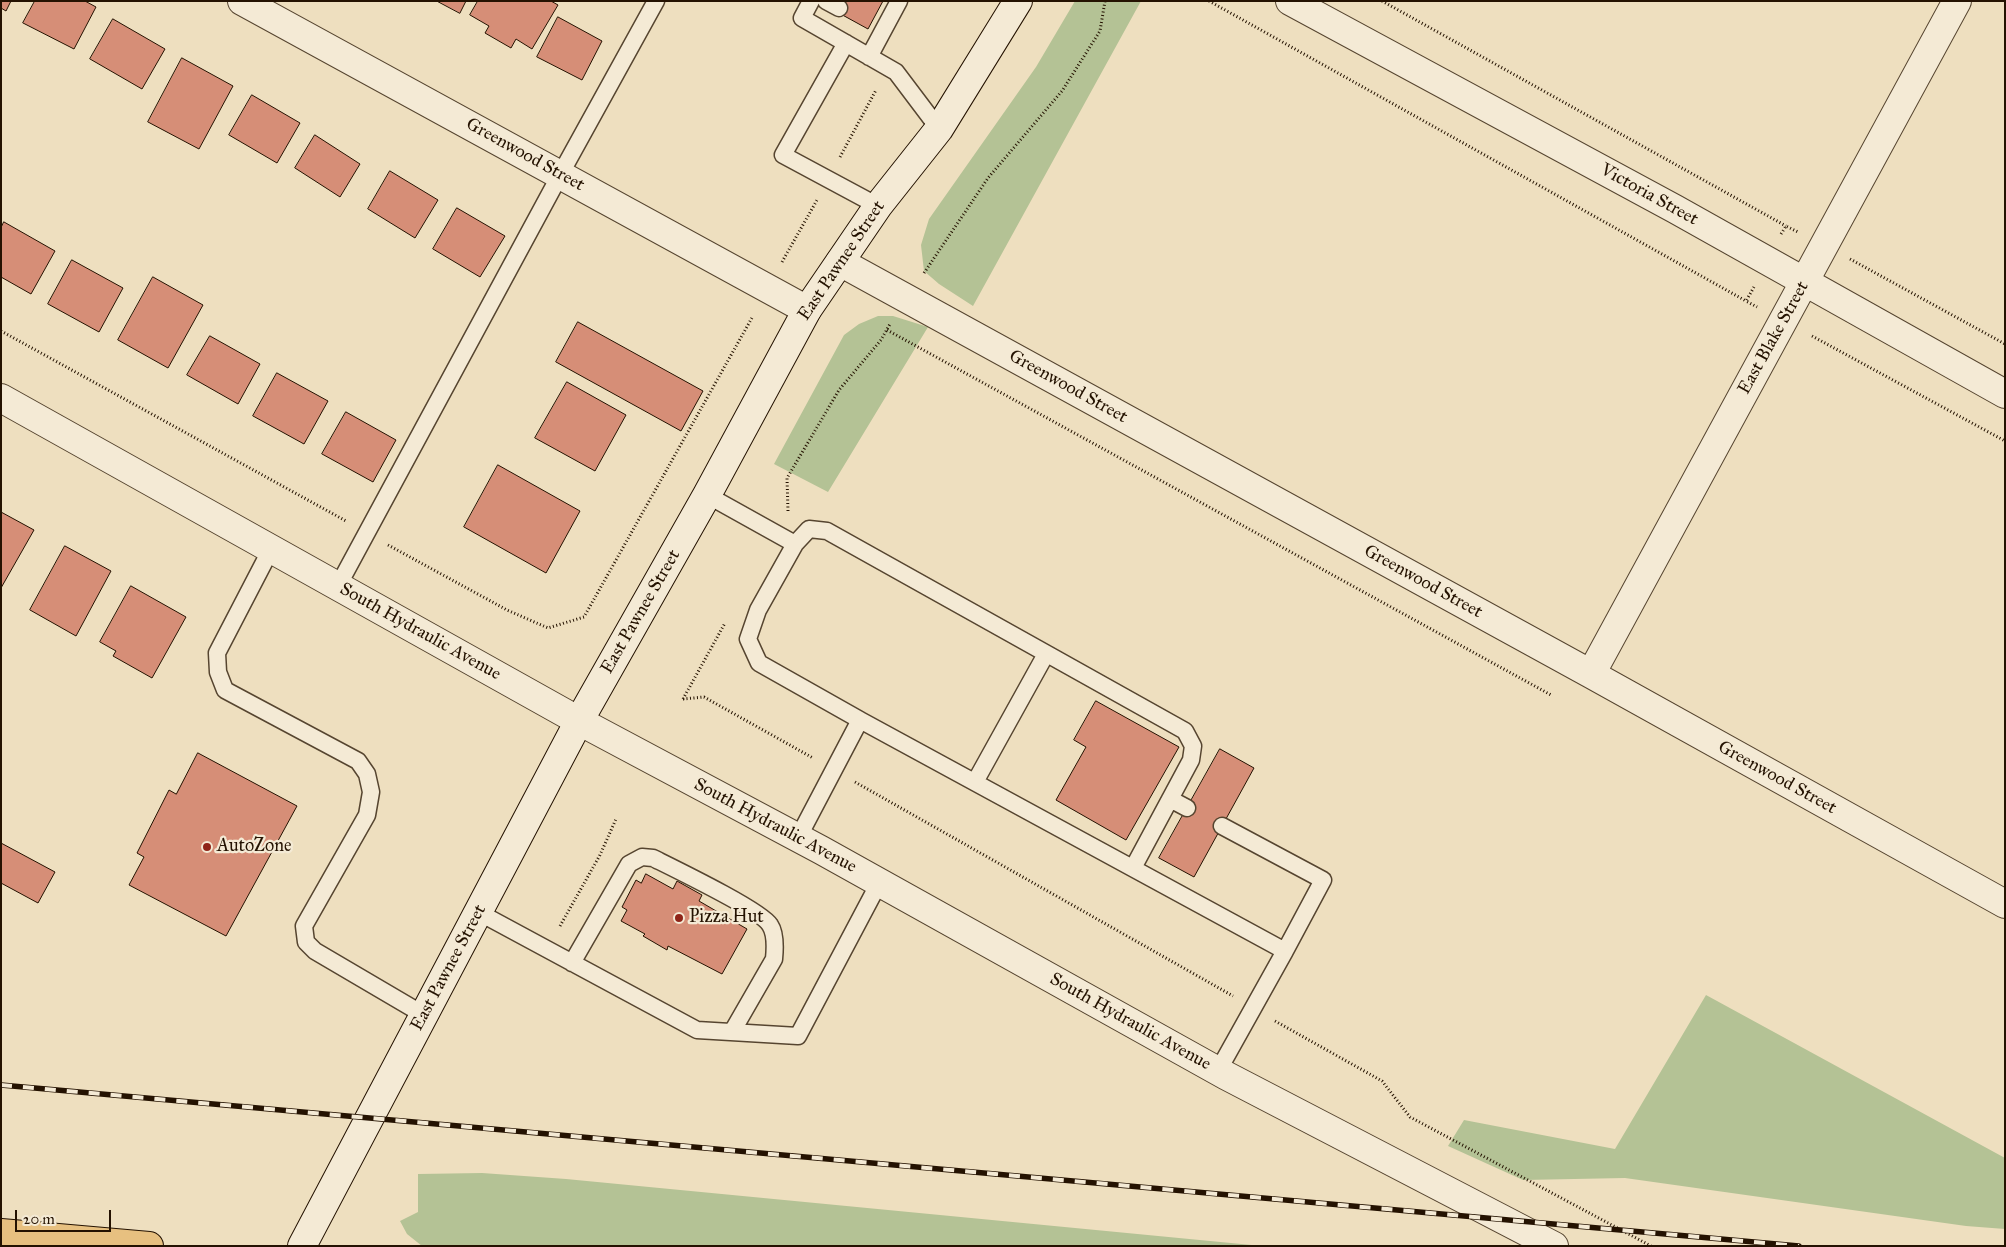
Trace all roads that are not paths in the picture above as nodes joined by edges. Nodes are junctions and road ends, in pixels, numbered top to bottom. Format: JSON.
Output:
{"nodes":[{"id":1,"x":242,"y":1,"type":"edge"},
{"id":2,"x":656,"y":1,"type":"edge"},
{"id":3,"x":811,"y":1,"type":"edge"},
{"id":4,"x":1018,"y":1,"type":"edge"},
{"id":5,"x":1290,"y":1,"type":"edge"},
{"id":6,"x":1957,"y":1,"type":"edge"},
{"id":7,"x":892,"y":4,"type":"edge"},
{"id":8,"x":846,"y":43,"type":"junction"},
{"id":9,"x":869,"y":57,"type":"junction"},
{"id":10,"x":939,"y":129,"type":"junction"},
{"id":11,"x":560,"y":175,"type":"junction"},
{"id":12,"x":878,"y":206,"type":"junction"},
{"id":13,"x":840,"y":262,"type":"junction"},
{"id":14,"x":1804,"y":282,"type":"junction"},
{"id":15,"x":807,"y":310,"type":"junction"},
{"id":16,"x":2005,"y":394,"type":"edge"},
{"id":17,"x":1,"y":398,"type":"edge"},
{"id":18,"x":707,"y":495,"type":"junction"},
{"id":19,"x":795,"y":544,"type":"junction"},
{"id":20,"x":271,"y":549,"type":"junction"},
{"id":21,"x":338,"y":586,"type":"junction"},
{"id":22,"x":1046,"y":654,"type":"junction"},
{"id":23,"x":1590,"y":674,"type":"junction"},
{"id":24,"x":860,"y":720,"type":"junction"},
{"id":25,"x":579,"y":721,"type":"junction"},
{"id":26,"x":975,"y":782,"type":"junction"},
{"id":27,"x":1170,"y":798,"type":"junction"},
{"id":28,"x":1187,"y":808,"type":"dead end"},
{"id":29,"x":1222,"y":826,"type":"dead end"},
{"id":30,"x":798,"y":838,"type":"junction"},
{"id":31,"x":1133,"y":868,"type":"junction"},
{"id":32,"x":879,"y":882,"type":"junction"},
{"id":33,"x":2005,"y":904,"type":"edge"},
{"id":34,"x":478,"y":912,"type":"junction"},
{"id":35,"x":1285,"y":950,"type":"junction"},
{"id":36,"x":572,"y":963,"type":"junction"},
{"id":37,"x":424,"y":1016,"type":"junction"},
{"id":38,"x":732,"y":1032,"type":"junction"},
{"id":39,"x":1218,"y":1071,"type":"junction"},
{"id":40,"x":1,"y":1233,"type":"edge"},
{"id":41,"x":150,"y":1246,"type":"edge"},
{"id":42,"x":302,"y":1246,"type":"edge"},
{"id":43,"x":1554,"y":1246,"type":"edge"}],
"edges":[{"from":1,"to":11,"type":"street","name":"Greenwood Street"},
{"from":2,"to":11,"type":"lane"},
{"from":3,"to":8,"type":"lane"},
{"from":4,"to":10,"type":"street","name":"East Pawnee Street"},
{"from":5,"to":14,"type":"street","name":"Victoria Street"},
{"from":6,"to":14,"type":"street","name":"East Blake Street"},
{"from":7,"to":9,"type":"lane"},
{"from":8,"to":9,"type":"lane"},
{"from":8,"to":12,"type":"lane"},
{"from":9,"to":10,"type":"lane"},
{"from":10,"to":12,"type":"street","name":"East Pawnee Street"},
{"from":11,"to":15,"type":"street","name":"Greenwood Street"},
{"from":11,"to":21,"type":"lane"},
{"from":12,"to":13,"type":"street","name":"East Pawnee Street"},
{"from":13,"to":15,"type":"street","name":"East Pawnee Street"},
{"from":13,"to":23,"type":"street","name":"Greenwood Street"},
{"from":14,"to":16,"type":"street","name":"Victoria Street"},
{"from":14,"to":23,"type":"street","name":"East Blake Street"},
{"from":15,"to":18,"type":"street","name":"East Pawnee Street"},
{"from":17,"to":20,"type":"street","name":"South Hydraulic Avenue"},
{"from":18,"to":19,"type":"lane"},
{"from":18,"to":25,"type":"street","name":"East Pawnee Street"},
{"from":19,"to":22,"type":"lane"},
{"from":19,"to":24,"type":"lane"},
{"from":20,"to":21,"type":"street","name":"South Hydraulic Avenue"},
{"from":20,"to":37,"type":"lane"},
{"from":21,"to":25,"type":"street","name":"South Hydraulic Avenue"},
{"from":22,"to":26,"type":"lane"},
{"from":22,"to":27,"type":"lane"},
{"from":23,"to":33,"type":"street","name":"Greenwood Street"},
{"from":24,"to":26,"type":"lane"},
{"from":24,"to":30,"type":"lane"},
{"from":25,"to":30,"type":"street","name":"South Hydraulic Avenue"},
{"from":25,"to":34,"type":"street","name":"East Pawnee Street"},
{"from":26,"to":31,"type":"lane"},
{"from":27,"to":28,"type":"lane"},
{"from":27,"to":31,"type":"lane"},
{"from":29,"to":35,"type":"lane"},
{"from":30,"to":32,"type":"street","name":"South Hydraulic Avenue"},
{"from":31,"to":35,"type":"lane"},
{"from":32,"to":38,"type":"lane"},
{"from":32,"to":39,"type":"street","name":"South Hydraulic Avenue"},
{"from":34,"to":36,"type":"lane"},
{"from":34,"to":37,"type":"street","name":"East Pawnee Street"},
{"from":35,"to":39,"type":"lane"},
{"from":36,"to":38,"type":"lane"},
{"from":36,"to":38,"type":"lane"},
{"from":37,"to":42,"type":"street","name":"East Pawnee Street"},
{"from":39,"to":43,"type":"street","name":"South Hydraulic Avenue"},
{"from":40,"to":41,"type":"main road"}]}
